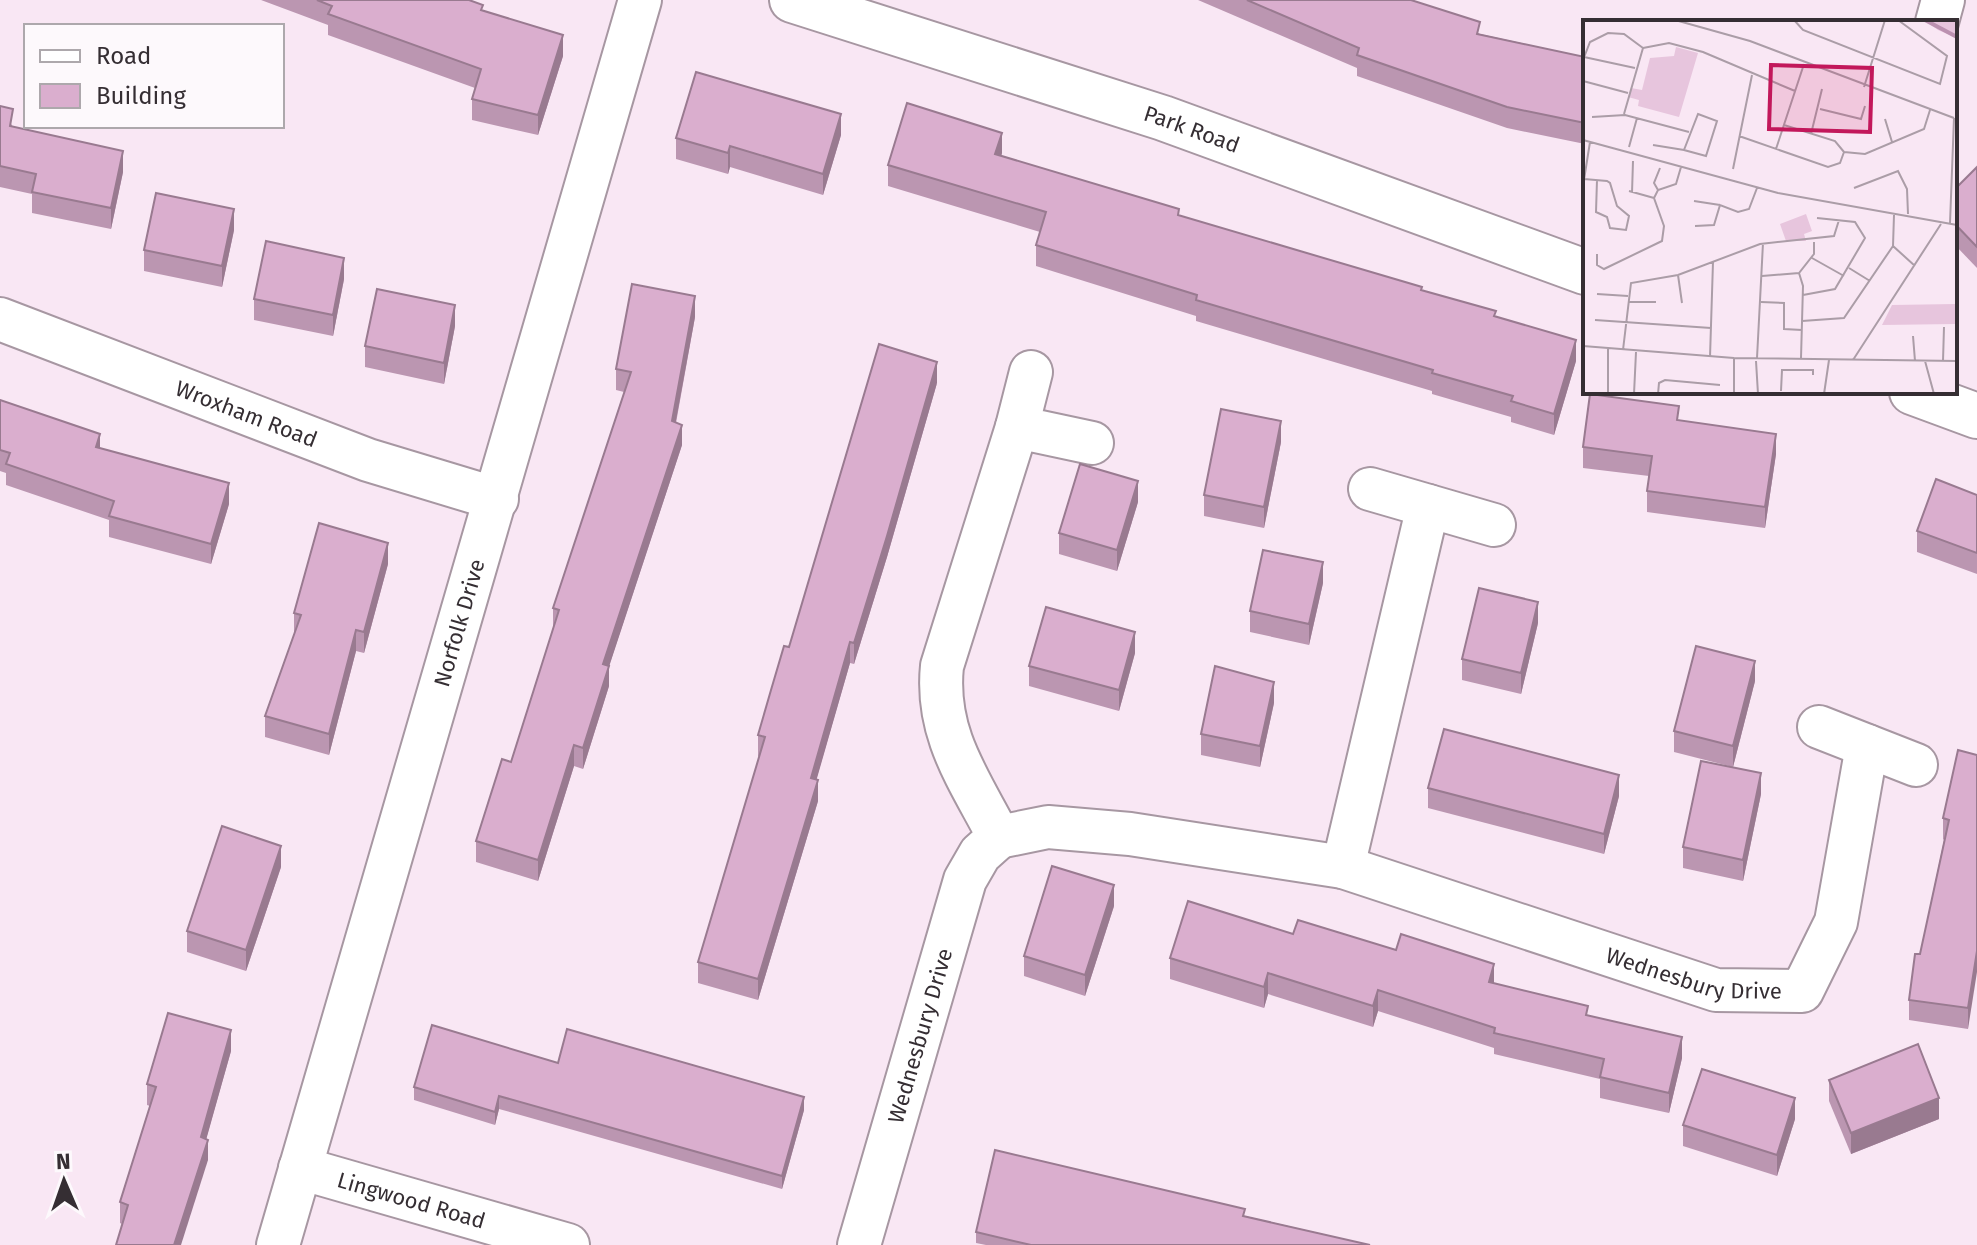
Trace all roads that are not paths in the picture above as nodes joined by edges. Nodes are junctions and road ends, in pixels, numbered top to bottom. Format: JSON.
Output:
{"nodes":[{"id":1,"x":640,"y":0,"type":"edge"},
{"id":2,"x":792,"y":0,"type":"edge"},
{"id":3,"x":1943,"y":0,"type":"edge"},
{"id":4,"x":1938,"y":20,"type":"edge"},
{"id":5,"x":1583,"y":271,"type":"edge"},
{"id":6,"x":0,"y":319,"type":"edge"},
{"id":7,"x":1031,"y":372,"type":"dead end"},
{"id":8,"x":1917,"y":394,"type":"edge"},
{"id":9,"x":1977,"y":416,"type":"edge"},
{"id":10,"x":1017,"y":427,"type":"junction"},
{"id":11,"x":1092,"y":443,"type":"dead end"},
{"id":12,"x":1370,"y":489,"type":"dead end"},
{"id":13,"x":497,"y":499,"type":"junction"},
{"id":14,"x":1428,"y":506,"type":"junction"},
{"id":15,"x":1494,"y":525,"type":"dead end"},
{"id":16,"x":1819,"y":727,"type":"dead end"},
{"id":17,"x":1867,"y":746,"type":"junction"},
{"id":18,"x":1916,"y":765,"type":"dead end"},
{"id":19,"x":999,"y":837,"type":"junction"},
{"id":20,"x":1343,"y":867,"type":"junction"},
{"id":21,"x":300,"y":1168,"type":"junction"},
{"id":22,"x":278,"y":1245,"type":"edge"},
{"id":23,"x":568,"y":1245,"type":"edge"},
{"id":24,"x":859,"y":1245,"type":"edge"}],
"edges":[{"from":1,"to":13,"type":"street","name":"Norfolk Drive"},
{"from":2,"to":5,"type":"street","name":"Park Road"},
{"from":3,"to":4,"type":"street"},
{"from":6,"to":13,"type":"street","name":"Wroxham Road"},
{"from":7,"to":10,"type":"street"},
{"from":8,"to":9,"type":"street"},
{"from":10,"to":11,"type":"street"},
{"from":10,"to":19,"type":"street"},
{"from":12,"to":14,"type":"street"},
{"from":13,"to":21,"type":"street","name":"Norfolk Drive"},
{"from":14,"to":15,"type":"street"},
{"from":14,"to":20,"type":"street"},
{"from":16,"to":17,"type":"street"},
{"from":17,"to":18,"type":"street"},
{"from":17,"to":20,"type":"street","name":"Wednesbury Drive"},
{"from":19,"to":20,"type":"street","name":"Wednesbury Drive"},
{"from":19,"to":24,"type":"street","name":"Wednesbury Drive"},
{"from":21,"to":22,"type":"street","name":"Norfolk Drive"},
{"from":21,"to":23,"type":"street","name":"Lingwood Road"}]}
